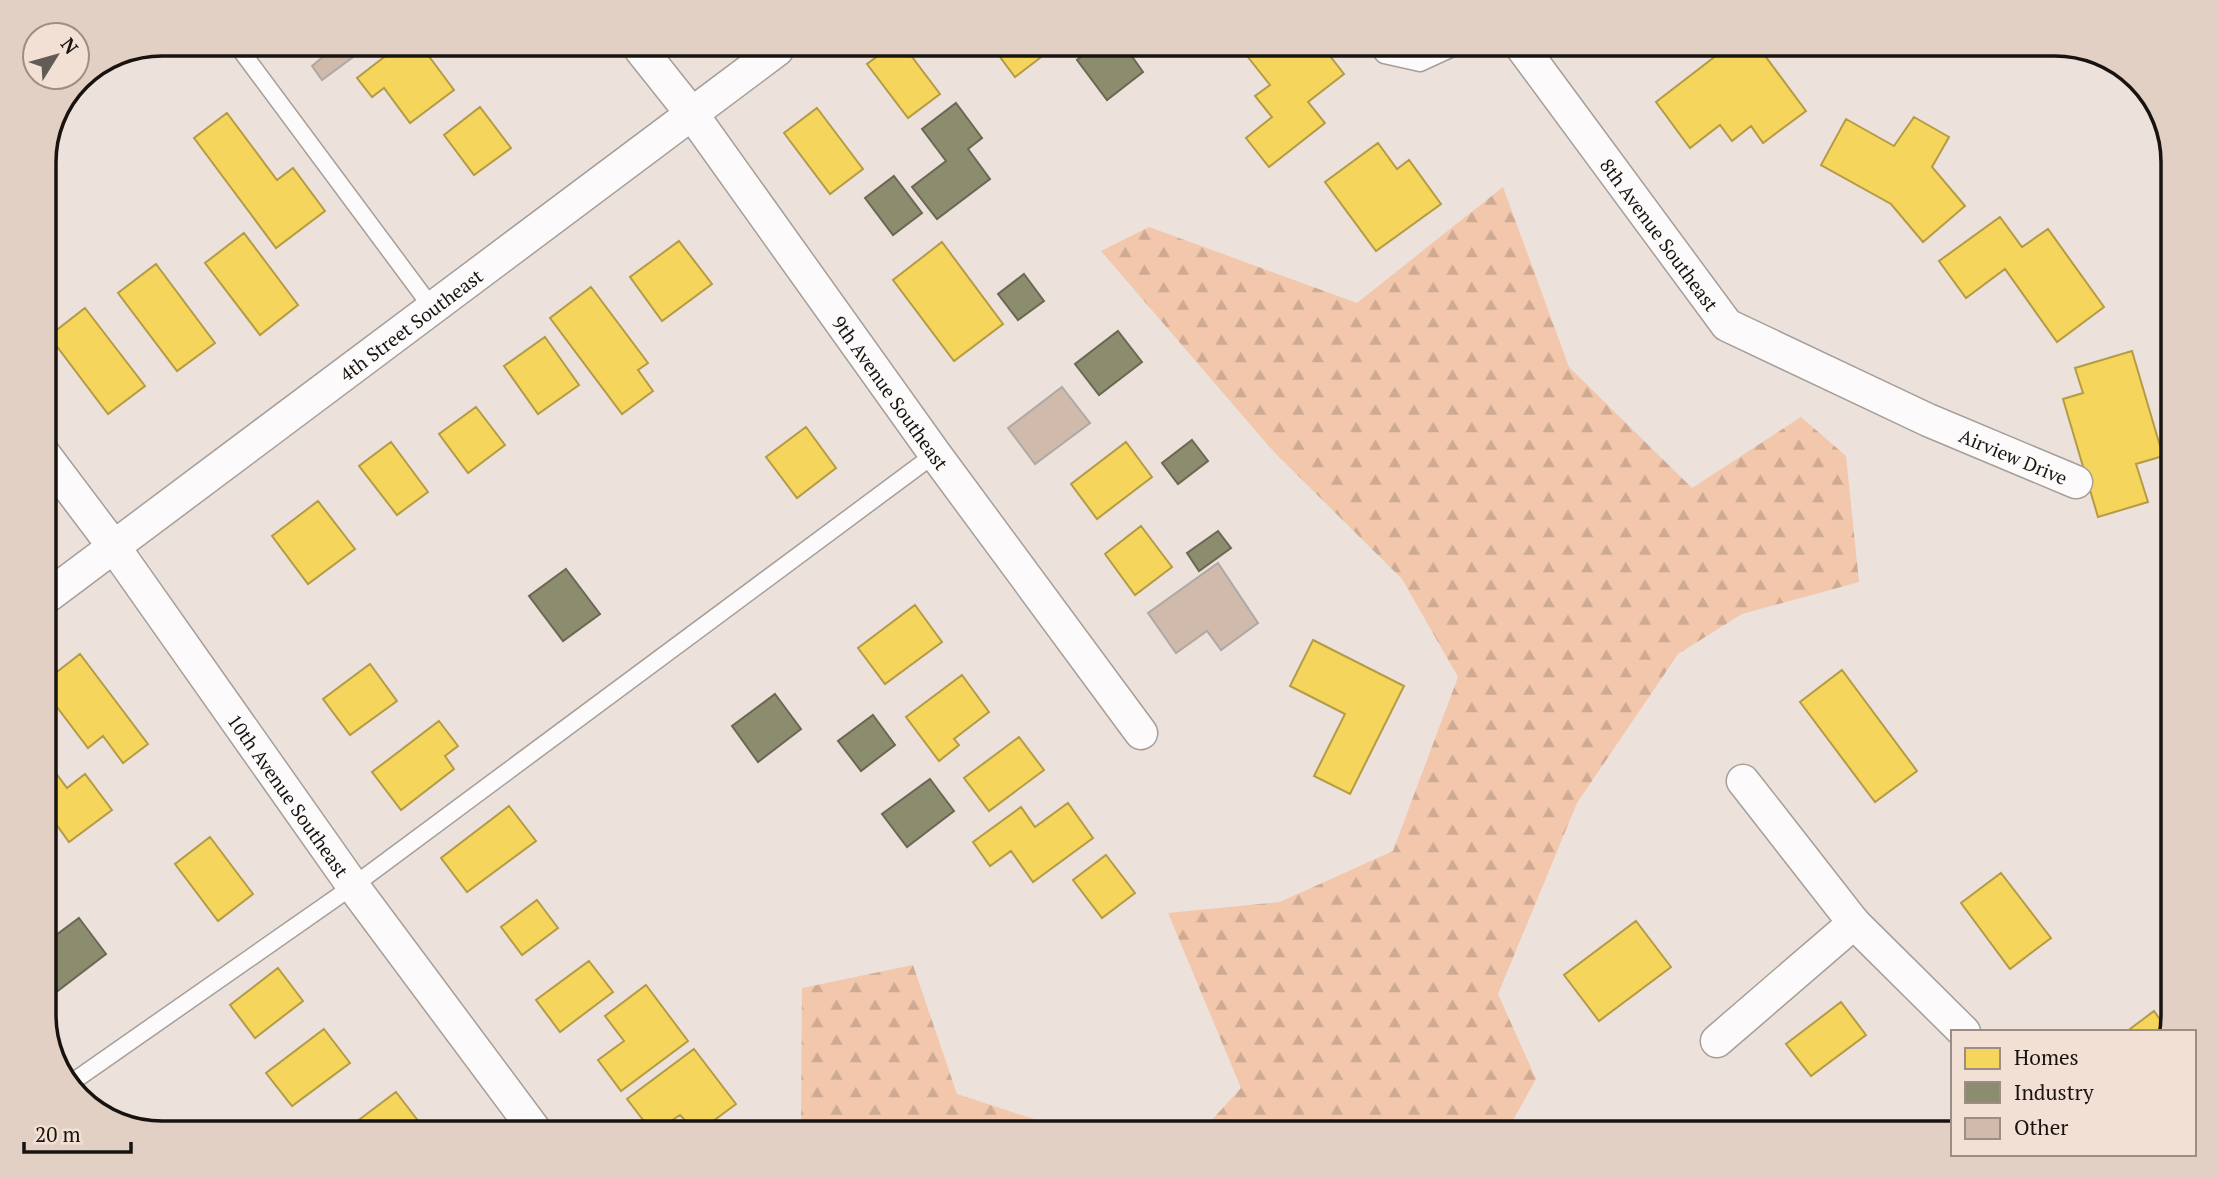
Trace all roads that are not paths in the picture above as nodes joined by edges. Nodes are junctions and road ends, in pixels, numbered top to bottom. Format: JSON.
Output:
{"nodes":[{"id":1,"x":245,"y":56,"type":"edge"},
{"id":2,"x":646,"y":56,"type":"edge"},
{"id":3,"x":769,"y":56,"type":"edge"},
{"id":4,"x":1388,"y":56,"type":"edge"},
{"id":5,"x":1436,"y":56,"type":"edge"},
{"id":6,"x":1528,"y":56,"type":"edge"},
{"id":7,"x":692,"y":114,"type":"junction"},
{"id":8,"x":433,"y":309,"type":"junction"},
{"id":9,"x":1952,"y":430,"type":"joint"},
{"id":10,"x":934,"y":454,"type":"junction"},
{"id":11,"x":56,"y":470,"type":"edge"},
{"id":12,"x":2076,"y":482,"type":"dead end"},
{"id":13,"x":114,"y":547,"type":"junction"},
{"id":14,"x":56,"y":590,"type":"edge"},
{"id":15,"x":1141,"y":733,"type":"dead end"},
{"id":16,"x":1743,"y":780,"type":"dead end"},
{"id":17,"x":353,"y":886,"type":"junction"},
{"id":18,"x":1854,"y":923,"type":"junction"},
{"id":19,"x":1962,"y":1030,"type":"edge"},
{"id":20,"x":1717,"y":1041,"type":"dead end"},
{"id":21,"x":77,"y":1079,"type":"edge"},
{"id":22,"x":528,"y":1121,"type":"edge"}],
"edges":[{"from":1,"to":8,"type":"lane"},
{"from":2,"to":7,"type":"street","name":"9th Avenue Southeast"},
{"from":3,"to":7,"type":"street","name":"4th Street Southeast"},
{"from":4,"to":5,"type":"lane"},
{"from":6,"to":9,"type":"street","name":"8th Avenue Southeast"},
{"from":7,"to":8,"type":"street","name":"4th Street Southeast"},
{"from":7,"to":10,"type":"street","name":"9th Avenue Southeast"},
{"from":8,"to":13,"type":"street","name":"4th Street Southeast"},
{"from":9,"to":12,"type":"street","name":"Airview Drive"},
{"from":10,"to":15,"type":"street","name":"9th Avenue Southeast"},
{"from":10,"to":17,"type":"lane"},
{"from":11,"to":13,"type":"street","name":"10th Avenue Southeast"},
{"from":13,"to":14,"type":"street","name":"4th Street Southeast"},
{"from":13,"to":17,"type":"street","name":"10th Avenue Southeast"},
{"from":16,"to":18,"type":"street"},
{"from":17,"to":21,"type":"lane"},
{"from":17,"to":22,"type":"street","name":"10th Avenue Southeast"},
{"from":18,"to":19,"type":"street"},
{"from":18,"to":20,"type":"street"}]}
